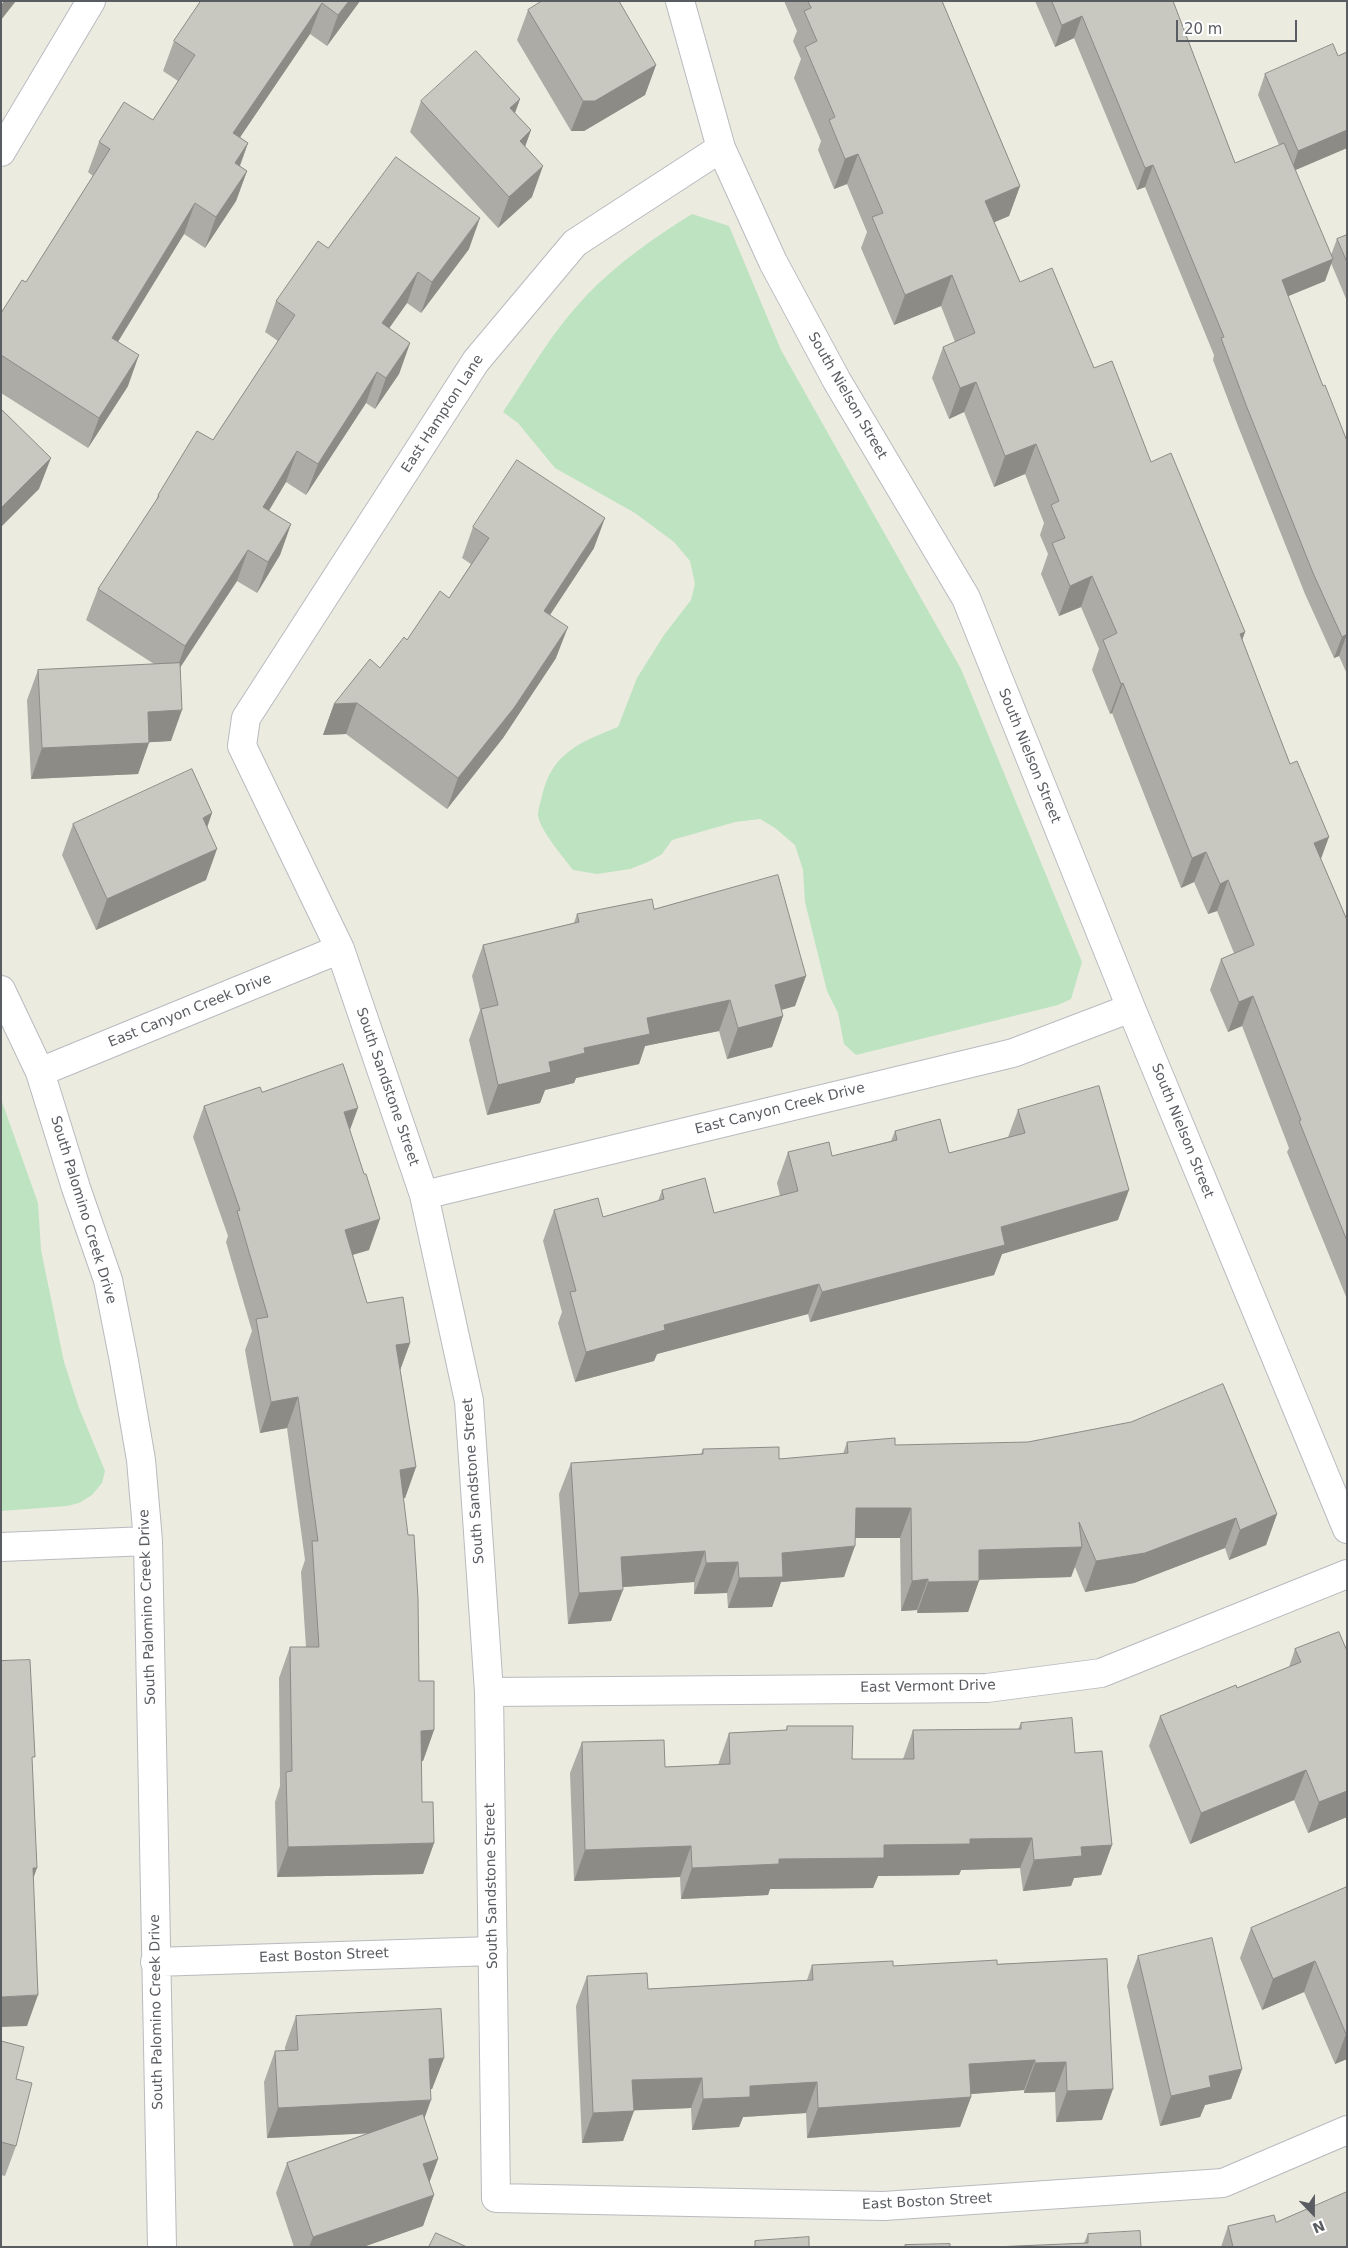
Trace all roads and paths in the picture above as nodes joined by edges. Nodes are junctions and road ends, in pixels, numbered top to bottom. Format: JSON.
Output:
{"nodes":[{"id":1,"x":92,"y":1,"type":"edge"},
{"id":2,"x":680,"y":1,"type":"edge"},
{"id":3,"x":721,"y":148,"type":"junction"},
{"id":4,"x":1,"y":152,"type":"edge"},
{"id":5,"x":242,"y":746,"type":"joint"},
{"id":6,"x":340,"y":949,"type":"junction"},
{"id":7,"x":1,"y":990,"type":"edge"},
{"id":8,"x":1131,"y":1008,"type":"junction"},
{"id":9,"x":40,"y":1072,"type":"junction"},
{"id":10,"x":424,"y":1195,"type":"junction"},
{"id":11,"x":1347,"y":1529,"type":"edge"},
{"id":12,"x":148,"y":1541,"type":"junction"},
{"id":13,"x":1,"y":1547,"type":"edge"},
{"id":14,"x":1347,"y":1574,"type":"edge"},
{"id":15,"x":489,"y":1692,"type":"junction"},
{"id":16,"x":492,"y":1951,"type":"junction"},
{"id":17,"x":155,"y":1962,"type":"junction"},
{"id":18,"x":1347,"y":2130,"type":"edge"},
{"id":19,"x":496,"y":2198,"type":"joint"},
{"id":20,"x":162,"y":2247,"type":"edge"}],
"edges":[{"from":1,"to":4,"type":"street"},
{"from":2,"to":3,"type":"street","name":"South Nielson Street"},
{"from":3,"to":5,"type":"street","name":"East Hampton Lane"},
{"from":3,"to":8,"type":"street","name":"South Nielson Street"},
{"from":5,"to":6,"type":"street","name":"South Sandstone Street"},
{"from":6,"to":9,"type":"street","name":"East Canyon Creek Drive"},
{"from":6,"to":10,"type":"street","name":"South Sandstone Street"},
{"from":7,"to":9,"type":"street","name":"South Palomino Creek Drive"},
{"from":8,"to":10,"type":"street","name":"East Canyon Creek Drive"},
{"from":8,"to":11,"type":"street","name":"South Nielson Street"},
{"from":9,"to":12,"type":"street","name":"South Palomino Creek Drive"},
{"from":10,"to":15,"type":"street","name":"South Sandstone Street"},
{"from":12,"to":13,"type":"street"},
{"from":12,"to":17,"type":"street","name":"South Palomino Creek Drive"},
{"from":14,"to":15,"type":"street","name":"East Vermont Drive"},
{"from":15,"to":16,"type":"street","name":"South Sandstone Street"},
{"from":16,"to":17,"type":"street","name":"East Boston Street"},
{"from":16,"to":19,"type":"street","name":"South Sandstone Street"},
{"from":17,"to":20,"type":"street","name":"South Palomino Creek Drive"},
{"from":18,"to":19,"type":"street","name":"East Boston Street"}]}
